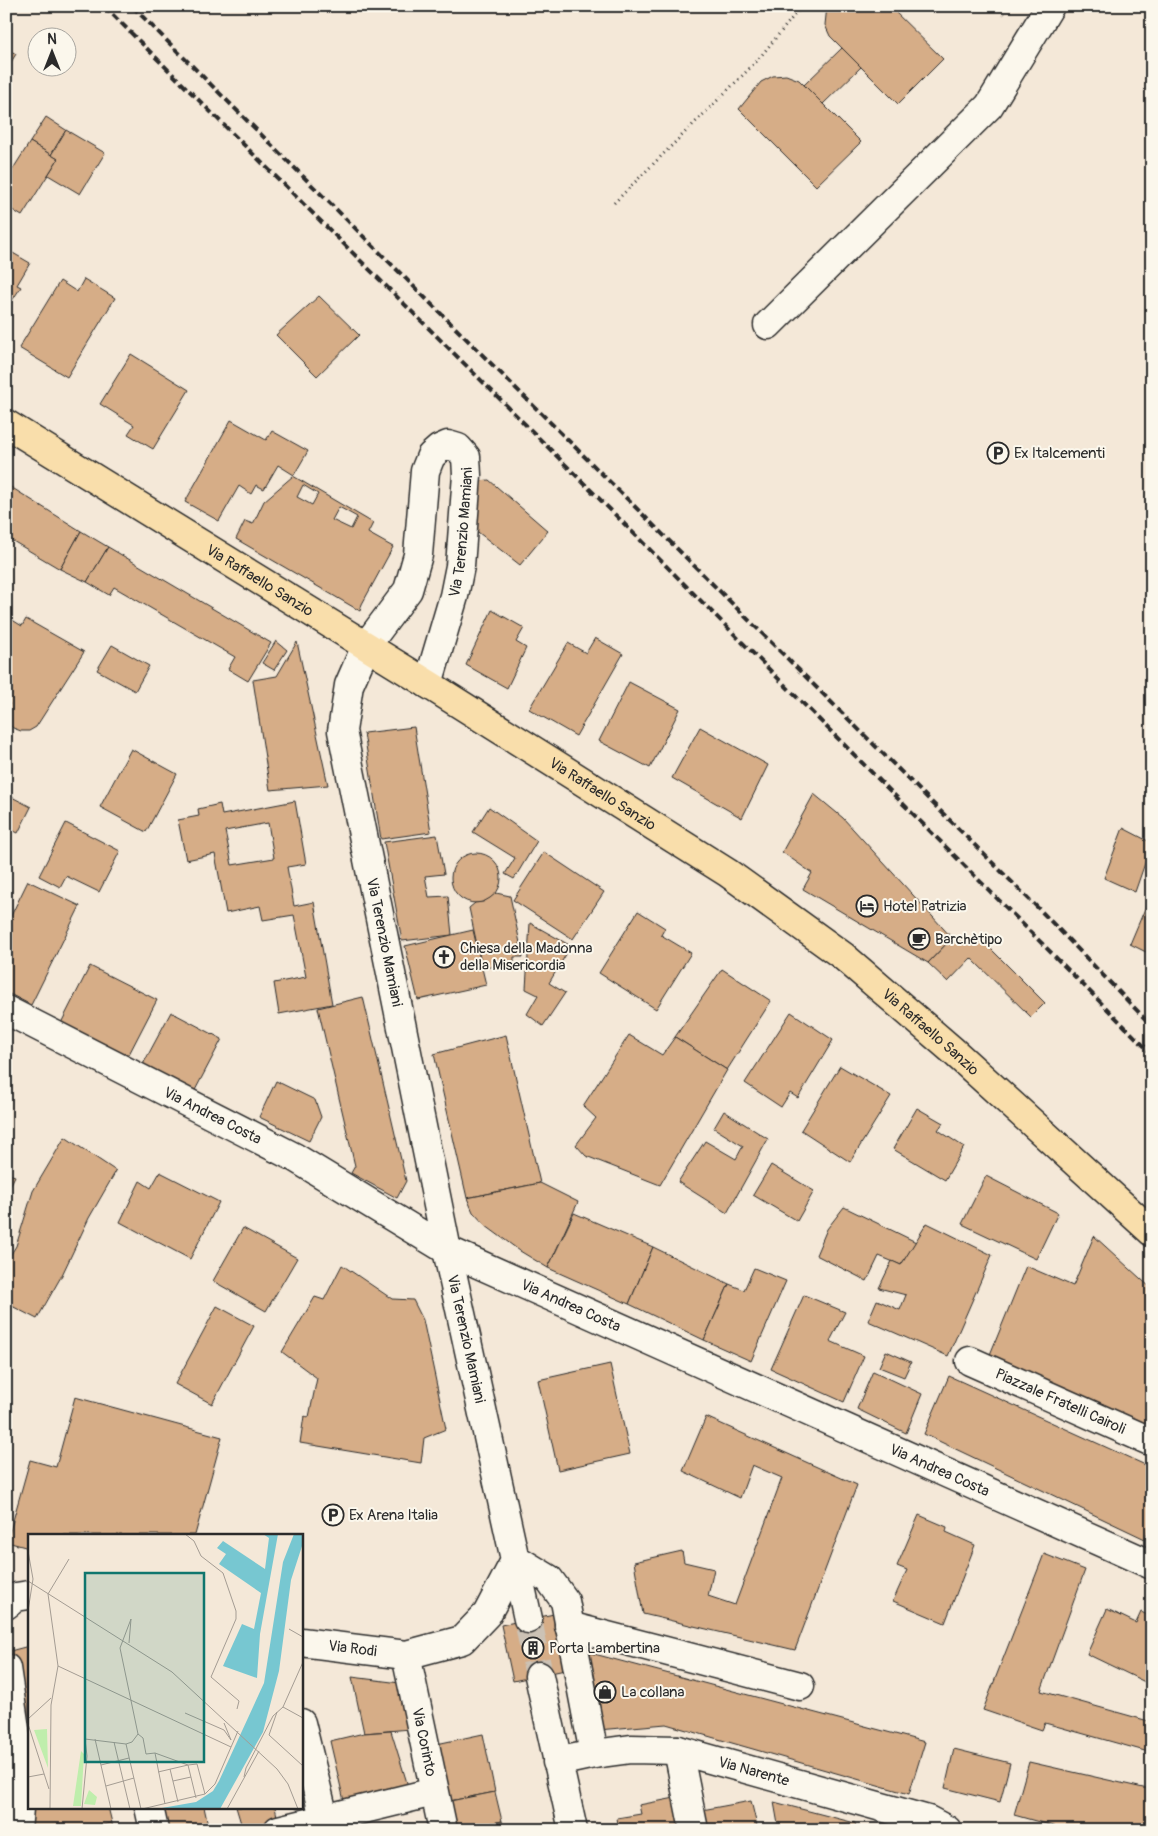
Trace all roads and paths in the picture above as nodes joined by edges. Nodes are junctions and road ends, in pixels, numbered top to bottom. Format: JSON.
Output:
{"nodes":[{"id":1,"x":802,"y":6,"type":"edge"},
{"id":2,"x":1050,"y":6,"type":"edge"},
{"id":3,"x":614,"y":203,"type":"dead end"},
{"id":4,"x":768,"y":325,"type":"dead end"},
{"id":5,"x":6,"y":424,"type":"edge"},
{"id":6,"x":366,"y":646,"type":"junction"},
{"id":7,"x":428,"y":684,"type":"junction"},
{"id":8,"x":6,"y":1010,"type":"edge"},
{"id":9,"x":1152,"y":1232,"type":"edge"},
{"id":10,"x":447,"y":1250,"type":"junction"},
{"id":11,"x":970,"y":1361,"type":"dead end"},
{"id":12,"x":1152,"y":1442,"type":"edge"},
{"id":13,"x":516,"y":1559,"type":"junction"},
{"id":14,"x":1151,"y":1562,"type":"edge"},
{"id":15,"x":28,"y":1595,"type":"edge"},
{"id":16,"x":6,"y":1605,"type":"edge"},
{"id":17,"x":528,"y":1620,"type":"tunnel mouth"},
{"id":18,"x":569,"y":1626,"type":"junction"},
{"id":19,"x":302,"y":1642,"type":"edge"},
{"id":20,"x":406,"y":1655,"type":"junction"},
{"id":21,"x":6,"y":1668,"type":"edge"},
{"id":22,"x":539,"y":1676,"type":"tunnel mouth"},
{"id":23,"x":800,"y":1686,"type":"dead end"},
{"id":24,"x":302,"y":1727,"type":"edge"},
{"id":25,"x":678,"y":1750,"type":"junction"},
{"id":26,"x":594,"y":1754,"type":"junction"},
{"id":27,"x":557,"y":1762,"type":"junction"},
{"id":28,"x":434,"y":1792,"type":"junction"},
{"id":29,"x":149,"y":1808,"type":"edge"},
{"id":30,"x":326,"y":1824,"type":"edge"},
{"id":31,"x":17,"y":1830,"type":"edge"},
{"id":32,"x":154,"y":1830,"type":"edge"},
{"id":33,"x":278,"y":1830,"type":"edge"},
{"id":34,"x":443,"y":1830,"type":"edge"},
{"id":35,"x":573,"y":1830,"type":"edge"},
{"id":36,"x":694,"y":1830,"type":"edge"},
{"id":37,"x":947,"y":1830,"type":"edge"}],
"edges":[{"from":1,"to":3,"type":"path"},
{"from":2,"to":4,"type":"street"},
{"from":5,"to":6,"type":"main road","name":"Via Raffaello Sanzio"},
{"from":6,"to":7,"type":"main road","name":"Via Raffaello Sanzio"},
{"from":6,"to":7,"type":"street","name":"Via Terenzio Mamiani"},
{"from":6,"to":10,"type":"street","name":"Via Terenzio Mamiani"},
{"from":7,"to":9,"type":"main road","name":"Via Raffaello Sanzio"},
{"from":8,"to":10,"type":"street","name":"Via Andrea Costa"},
{"from":10,"to":13,"type":"street","name":"Via Terenzio Mamiani"},
{"from":10,"to":14,"type":"street","name":"Via Andrea Costa"},
{"from":11,"to":12,"type":"street","name":"Piazzale Fratelli Cairoli"},
{"from":13,"to":17,"type":"street","name":"Via Terenzio Mamiani"},
{"from":13,"to":18,"type":"street"},
{"from":13,"to":20,"type":"street"},
{"from":15,"to":16,"type":"street"},
{"from":18,"to":23,"type":"street"},
{"from":18,"to":26,"type":"street"},
{"from":19,"to":20,"type":"street","name":"Via Rodi"},
{"from":20,"to":28,"type":"street","name":"Via Corinto"},
{"from":21,"to":31,"type":"street"},
{"from":22,"to":27,"type":"street"},
{"from":24,"to":30,"type":"street"},
{"from":25,"to":26,"type":"street","name":"Via Narente"},
{"from":25,"to":36,"type":"street"},
{"from":25,"to":37,"type":"street","name":"Via Narente"},
{"from":26,"to":27,"type":"street","name":"Via Narente"},
{"from":27,"to":35,"type":"street"},
{"from":28,"to":30,"type":"street"},
{"from":28,"to":34,"type":"street","name":"Via Corinto"},
{"from":29,"to":32,"type":"street"},
{"from":30,"to":33,"type":"street"}]}
